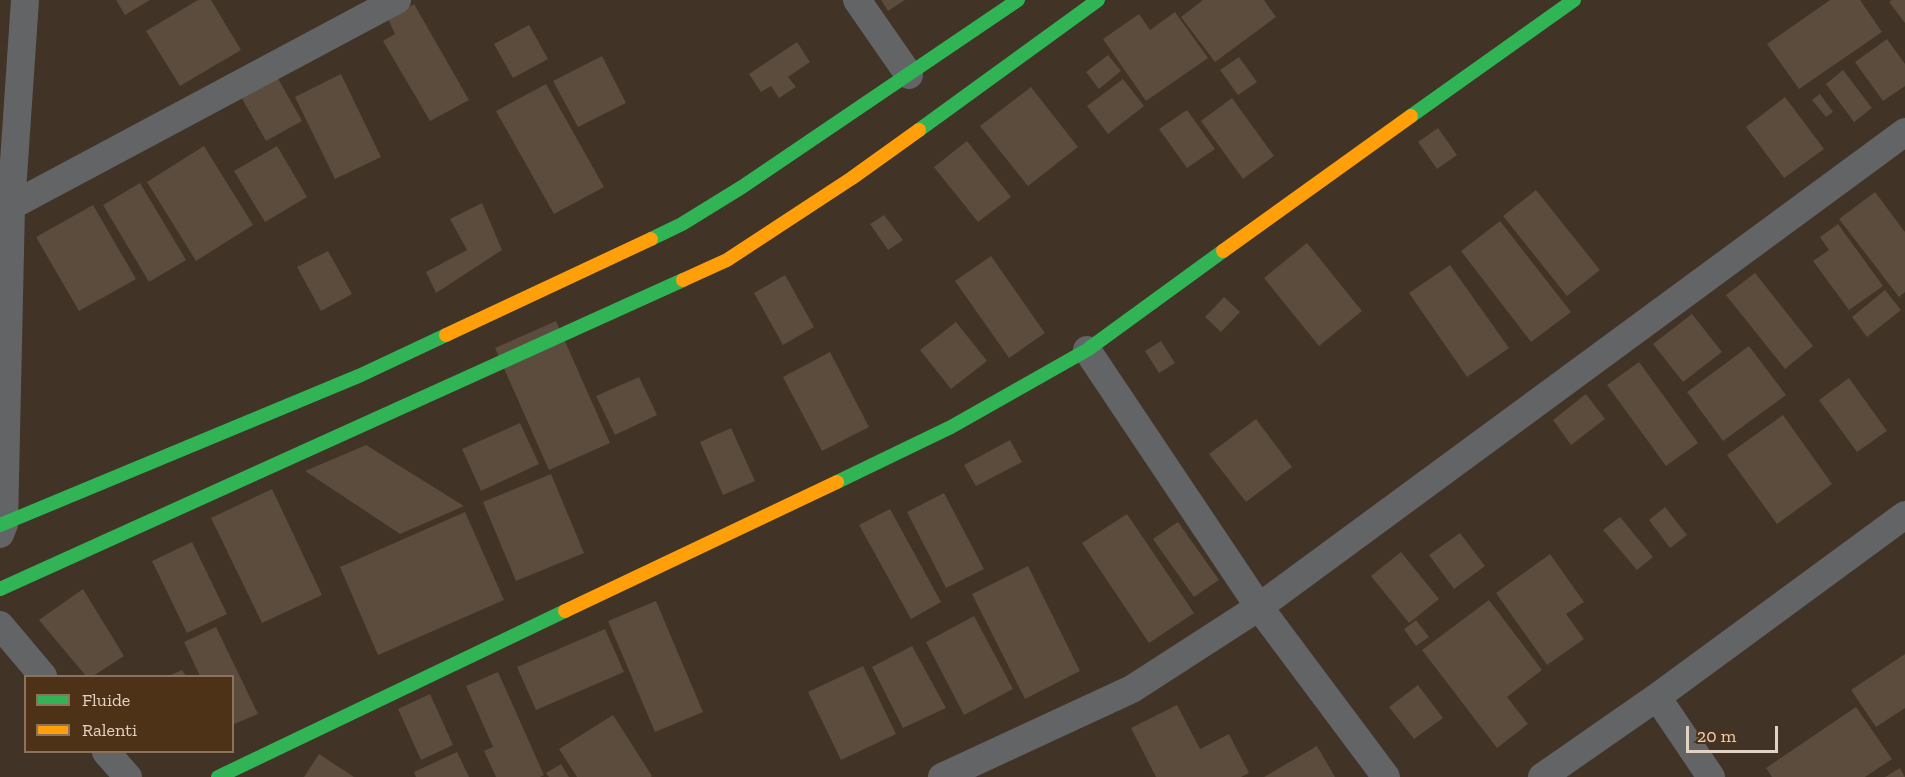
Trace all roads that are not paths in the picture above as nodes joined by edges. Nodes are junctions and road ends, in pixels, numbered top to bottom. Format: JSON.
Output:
{"nodes":[{"id":1,"x":25,"y":0,"type":"edge"},
{"id":2,"x":397,"y":0,"type":"edge"},
{"id":3,"x":857,"y":0,"type":"edge"},
{"id":4,"x":1018,"y":0,"type":"edge"},
{"id":5,"x":1098,"y":0,"type":"edge"},
{"id":6,"x":1574,"y":0,"type":"edge"},
{"id":7,"x":909,"y":75,"type":"junction"},
{"id":8,"x":1905,"y":132,"type":"edge"},
{"id":9,"x":6,"y":209,"type":"edge"},
{"id":10,"x":1087,"y":350,"type":"junction"},
{"id":11,"x":1905,"y":515,"type":"edge"},
{"id":12,"x":1,"y":528,"type":"edge"},
{"id":13,"x":0,"y":589,"type":"edge"},
{"id":14,"x":1259,"y":607,"type":"junction"},
{"id":15,"x":0,"y":625,"type":"edge"},
{"id":16,"x":42,"y":675,"type":"edge"},
{"id":17,"x":1657,"y":697,"type":"junction"},
{"id":18,"x":107,"y":753,"type":"edge"},
{"id":19,"x":128,"y":777,"type":"edge"},
{"id":20,"x":218,"y":777,"type":"edge"},
{"id":21,"x":942,"y":777,"type":"edge"},
{"id":22,"x":1386,"y":777,"type":"edge"},
{"id":23,"x":1542,"y":777,"type":"edge"},
{"id":24,"x":1711,"y":777,"type":"edge"}],
"edges":[{"from":1,"to":9,"type":"street"},
{"from":2,"to":9,"type":"street"},
{"from":3,"to":7,"type":"street"},
{"from":4,"to":7,"type":"street"},
{"from":5,"to":13,"type":"street"},
{"from":6,"to":10,"type":"street"},
{"from":7,"to":12,"type":"street"},
{"from":8,"to":14,"type":"street"},
{"from":9,"to":12,"type":"street"},
{"from":10,"to":14,"type":"street"},
{"from":10,"to":20,"type":"street"},
{"from":11,"to":17,"type":"street"},
{"from":14,"to":21,"type":"street"},
{"from":14,"to":22,"type":"street"},
{"from":15,"to":16,"type":"street"},
{"from":17,"to":23,"type":"street"},
{"from":17,"to":24,"type":"street"},
{"from":18,"to":19,"type":"street"}]}
